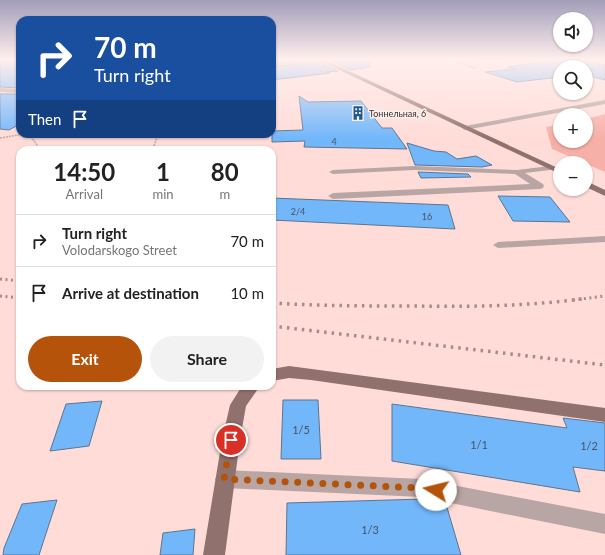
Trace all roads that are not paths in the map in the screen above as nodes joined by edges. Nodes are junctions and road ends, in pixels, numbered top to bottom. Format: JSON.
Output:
{"nodes":[{"id":1,"x":375,"y":86,"type":"edge"},
{"id":2,"x":0,"y":90,"type":"edge"},
{"id":3,"x":16,"y":91,"type":"edge"},
{"id":4,"x":605,"y":102,"type":"edge"},
{"id":5,"x":572,"y":108,"type":"edge"},
{"id":6,"x":553,"y":111,"type":"edge"},
{"id":7,"x":465,"y":128,"type":"junction"},
{"id":8,"x":550,"y":168,"type":"junction"},
{"id":9,"x":553,"y":169,"type":"edge"},
{"id":10,"x":333,"y":172,"type":"dead end"},
{"id":11,"x":517,"y":172,"type":"junction"},
{"id":12,"x":593,"y":187,"type":"edge"},
{"id":13,"x":605,"y":193,"type":"edge"},
{"id":14,"x":333,"y":196,"type":"dead end"},
{"id":15,"x":605,"y":239,"type":"edge"},
{"id":16,"x":498,"y":245,"type":"dead end"},
{"id":17,"x":276,"y":374,"type":"edge"},
{"id":18,"x":248,"y":390,"type":"edge"},
{"id":19,"x":605,"y":415,"type":"edge"},
{"id":20,"x":224,"y":479,"type":"junction"},
{"id":21,"x":605,"y":524,"type":"edge"},
{"id":22,"x":214,"y":555,"type":"edge"}],
"edges":[{"from":1,"to":7,"type":"main road"},
{"from":2,"to":3,"type":"street"},
{"from":4,"to":5,"type":"street"},
{"from":6,"to":7,"type":"street"},
{"from":7,"to":8,"type":"main road"},
{"from":8,"to":9,"type":"main road"},
{"from":8,"to":11,"type":"street"},
{"from":10,"to":11,"type":"street"},
{"from":11,"to":14,"type":"street"},
{"from":12,"to":13,"type":"main road"},
{"from":15,"to":16,"type":"street"},
{"from":17,"to":19,"type":"main road"},
{"from":18,"to":20,"type":"main road"},
{"from":20,"to":21,"type":"street"},
{"from":20,"to":22,"type":"main road"}]}
